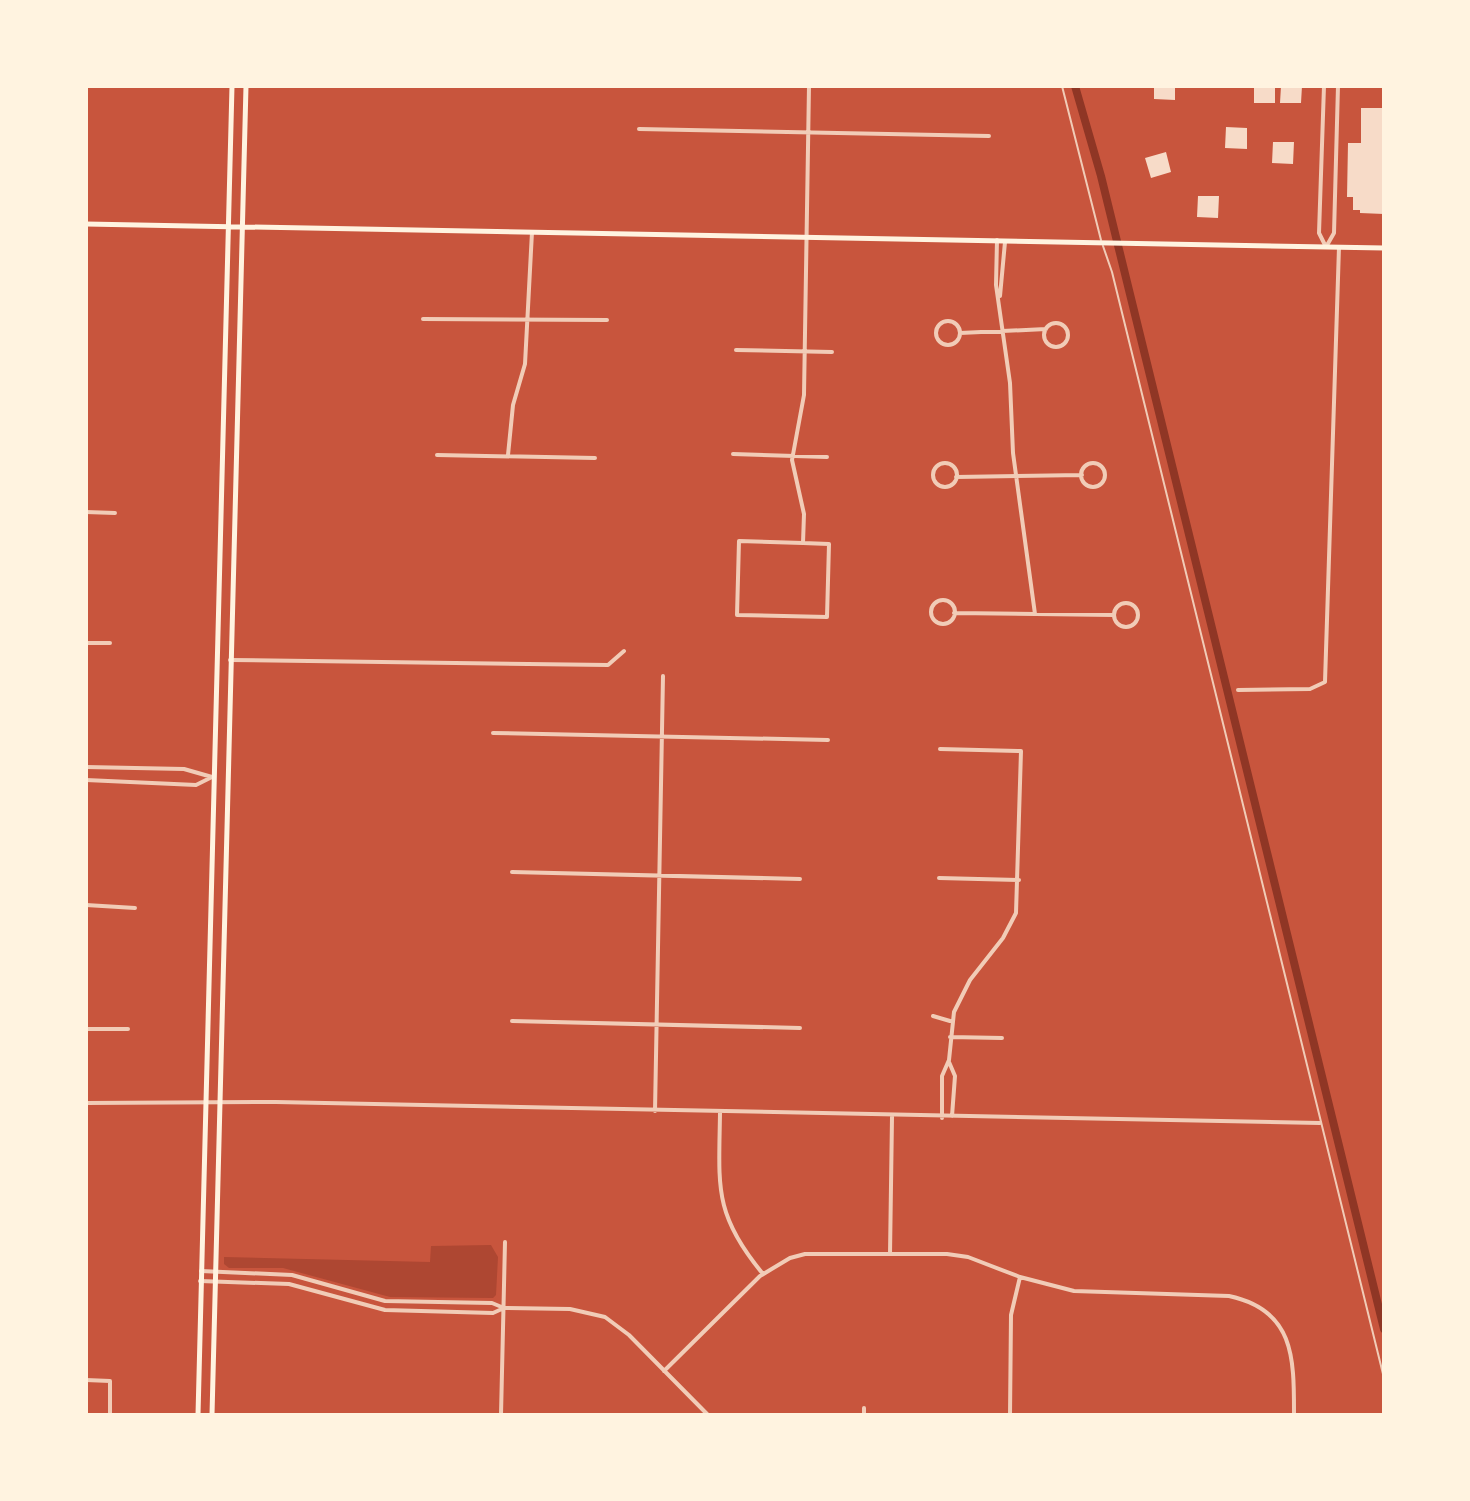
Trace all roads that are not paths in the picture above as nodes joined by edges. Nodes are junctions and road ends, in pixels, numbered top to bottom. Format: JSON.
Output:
{"nodes":[{"id":1,"x":232,"y":86,"type":"edge"},
{"id":2,"x":246,"y":86,"type":"edge"},
{"id":3,"x":809,"y":86,"type":"edge"},
{"id":4,"x":1062,"y":86,"type":"edge"},
{"id":5,"x":1324,"y":86,"type":"edge"},
{"id":6,"x":1338,"y":86,"type":"edge"},
{"id":7,"x":639,"y":129,"type":"dead end"},
{"id":8,"x":808,"y":132,"type":"junction"},
{"id":9,"x":989,"y":136,"type":"dead end"},
{"id":10,"x":86,"y":224,"type":"edge"},
{"id":11,"x":227,"y":226,"type":"junction"},
{"id":12,"x":242,"y":226,"type":"junction"},
{"id":13,"x":532,"y":232,"type":"junction"},
{"id":14,"x":806,"y":237,"type":"junction"},
{"id":15,"x":997,"y":240,"type":"junction"},
{"id":16,"x":1005,"y":241,"type":"junction"},
{"id":17,"x":1104,"y":243,"type":"junction"},
{"id":18,"x":1326,"y":247,"type":"junction"},
{"id":19,"x":1339,"y":247,"type":"junction"},
{"id":20,"x":1384,"y":248,"type":"edge"},
{"id":21,"x":999,"y":299,"type":"junction"},
{"id":22,"x":423,"y":319,"type":"dead end"},
{"id":23,"x":528,"y":319,"type":"junction"},
{"id":24,"x":607,"y":320,"type":"dead end"},
{"id":25,"x":1046,"y":329,"type":"junction"},
{"id":26,"x":1003,"y":330,"type":"junction"},
{"id":27,"x":960,"y":333,"type":"junction"},
{"id":28,"x":736,"y":350,"type":"dead end"},
{"id":29,"x":804,"y":352,"type":"junction"},
{"id":30,"x":832,"y":352,"type":"dead end"},
{"id":31,"x":222,"y":398,"type":"junction"},
{"id":32,"x":237,"y":398,"type":"junction"},
{"id":33,"x":733,"y":454,"type":"dead end"},
{"id":34,"x":437,"y":455,"type":"dead end"},
{"id":35,"x":508,"y":455,"type":"junction"},
{"id":36,"x":793,"y":456,"type":"junction"},
{"id":37,"x":827,"y":457,"type":"dead end"},
{"id":38,"x":595,"y":458,"type":"dead end"},
{"id":39,"x":1016,"y":475,"type":"junction"},
{"id":40,"x":1082,"y":475,"type":"junction"},
{"id":41,"x":956,"y":477,"type":"junction"},
{"id":42,"x":219,"y":497,"type":"junction"},
{"id":43,"x":235,"y":497,"type":"junction"},
{"id":44,"x":86,"y":512,"type":"edge"},
{"id":45,"x":115,"y":513,"type":"dead end"},
{"id":46,"x":803,"y":543,"type":"junction"},
{"id":47,"x":954,"y":613,"type":"junction"},
{"id":48,"x":1035,"y":614,"type":"junction"},
{"id":49,"x":1114,"y":615,"type":"junction"},
{"id":50,"x":216,"y":636,"type":"junction"},
{"id":51,"x":231,"y":636,"type":"junction"},
{"id":52,"x":86,"y":643,"type":"edge"},
{"id":53,"x":110,"y":643,"type":"dead end"},
{"id":54,"x":624,"y":651,"type":"dead end"},
{"id":55,"x":215,"y":659,"type":"junction"},
{"id":56,"x":230,"y":660,"type":"junction"},
{"id":57,"x":663,"y":676,"type":"dead end"},
{"id":58,"x":1238,"y":690,"type":"dead end"},
{"id":59,"x":493,"y":733,"type":"dead end"},
{"id":60,"x":662,"y":737,"type":"junction"},
{"id":61,"x":828,"y":740,"type":"dead end"},
{"id":62,"x":940,"y":749,"type":"dead end"},
{"id":63,"x":213,"y":756,"type":"junction"},
{"id":64,"x":228,"y":756,"type":"junction"},
{"id":65,"x":86,"y":767,"type":"edge"},
{"id":66,"x":212,"y":777,"type":"junction"},
{"id":67,"x":227,"y":777,"type":"junction"},
{"id":68,"x":86,"y":780,"type":"edge"},
{"id":69,"x":211,"y":820,"type":"junction"},
{"id":70,"x":226,"y":821,"type":"junction"},
{"id":71,"x":211,"y":859,"type":"junction"},
{"id":72,"x":225,"y":859,"type":"junction"},
{"id":73,"x":512,"y":872,"type":"dead end"},
{"id":74,"x":659,"y":876,"type":"junction"},
{"id":75,"x":210,"y":878,"type":"junction"},
{"id":76,"x":939,"y":878,"type":"dead end"},
{"id":77,"x":225,"y":879,"type":"junction"},
{"id":78,"x":800,"y":879,"type":"dead end"},
{"id":79,"x":1019,"y":880,"type":"junction"},
{"id":80,"x":86,"y":905,"type":"edge"},
{"id":81,"x":135,"y":908,"type":"dead end"},
{"id":82,"x":933,"y":1016,"type":"dead end"},
{"id":83,"x":512,"y":1021,"type":"dead end"},
{"id":84,"x":951,"y":1021,"type":"junction"},
{"id":85,"x":656,"y":1024,"type":"junction"},
{"id":86,"x":800,"y":1028,"type":"dead end"},
{"id":87,"x":86,"y":1029,"type":"edge"},
{"id":88,"x":128,"y":1029,"type":"dead end"},
{"id":89,"x":950,"y":1037,"type":"junction"},
{"id":90,"x":1002,"y":1038,"type":"dead end"},
{"id":91,"x":949,"y":1060,"type":"junction"},
{"id":92,"x":86,"y":1103,"type":"edge"},
{"id":93,"x":205,"y":1105,"type":"junction"},
{"id":94,"x":219,"y":1105,"type":"junction"},
{"id":95,"x":655,"y":1111,"type":"junction"},
{"id":96,"x":720,"y":1113,"type":"junction"},
{"id":97,"x":952,"y":1116,"type":"junction"},
{"id":98,"x":892,"y":1117,"type":"junction"},
{"id":99,"x":942,"y":1118,"type":"junction"},
{"id":100,"x":1320,"y":1123,"type":"junction"},
{"id":101,"x":505,"y":1242,"type":"dead end"},
{"id":102,"x":890,"y":1254,"type":"junction"},
{"id":103,"x":201,"y":1271,"type":"junction"},
{"id":104,"x":216,"y":1272,"type":"junction"},
{"id":105,"x":763,"y":1274,"type":"junction"},
{"id":106,"x":1020,"y":1277,"type":"junction"},
{"id":107,"x":200,"y":1281,"type":"junction"},
{"id":108,"x":215,"y":1281,"type":"junction"},
{"id":109,"x":504,"y":1308,"type":"junction"},
{"id":110,"x":664,"y":1371,"type":"junction"},
{"id":111,"x":1384,"y":1378,"type":"edge"},
{"id":112,"x":86,"y":1380,"type":"edge"},
{"id":113,"x":864,"y":1408,"type":"dead end"},
{"id":114,"x":110,"y":1415,"type":"edge"},
{"id":115,"x":198,"y":1415,"type":"edge"},
{"id":116,"x":212,"y":1415,"type":"edge"},
{"id":117,"x":501,"y":1415,"type":"edge"},
{"id":118,"x":708,"y":1415,"type":"edge"},
{"id":119,"x":864,"y":1415,"type":"edge"},
{"id":120,"x":1010,"y":1415,"type":"edge"},
{"id":121,"x":1294,"y":1415,"type":"edge"}],
"edges":[{"from":1,"to":11,"type":"main road"},
{"from":2,"to":12,"type":"main road"},
{"from":3,"to":8,"type":"street"},
{"from":4,"to":17,"type":"lane"},
{"from":5,"to":18,"type":"street"},
{"from":6,"to":18,"type":"street"},
{"from":7,"to":8,"type":"street"},
{"from":8,"to":9,"type":"street"},
{"from":8,"to":14,"type":"street"},
{"from":10,"to":11,"type":"main road"},
{"from":11,"to":12,"type":"main road"},
{"from":11,"to":31,"type":"main road"},
{"from":12,"to":13,"type":"main road"},
{"from":12,"to":32,"type":"main road"},
{"from":13,"to":14,"type":"main road"},
{"from":13,"to":23,"type":"street"},
{"from":14,"to":15,"type":"main road"},
{"from":14,"to":29,"type":"street"},
{"from":15,"to":16,"type":"main road"},
{"from":15,"to":21,"type":"street"},
{"from":16,"to":17,"type":"main road"},
{"from":16,"to":21,"type":"street"},
{"from":17,"to":18,"type":"main road"},
{"from":17,"to":100,"type":"lane"},
{"from":18,"to":19,"type":"main road"},
{"from":19,"to":20,"type":"main road"},
{"from":19,"to":58,"type":"street"},
{"from":21,"to":26,"type":"street"},
{"from":22,"to":23,"type":"street"},
{"from":23,"to":24,"type":"street"},
{"from":23,"to":35,"type":"street"},
{"from":25,"to":25,"type":"street"},
{"from":25,"to":26,"type":"street"},
{"from":26,"to":27,"type":"street"},
{"from":26,"to":39,"type":"street"},
{"from":27,"to":27,"type":"street"},
{"from":28,"to":29,"type":"street"},
{"from":29,"to":30,"type":"street"},
{"from":29,"to":36,"type":"street"},
{"from":31,"to":32,"type":"main road"},
{"from":31,"to":42,"type":"main road"},
{"from":32,"to":43,"type":"main road"},
{"from":33,"to":36,"type":"street"},
{"from":34,"to":35,"type":"street"},
{"from":35,"to":38,"type":"street"},
{"from":36,"to":37,"type":"street"},
{"from":36,"to":46,"type":"street"},
{"from":39,"to":40,"type":"street"},
{"from":39,"to":41,"type":"street"},
{"from":39,"to":48,"type":"street"},
{"from":40,"to":40,"type":"street"},
{"from":41,"to":41,"type":"street"},
{"from":42,"to":43,"type":"main road"},
{"from":42,"to":50,"type":"main road"},
{"from":43,"to":51,"type":"main road"},
{"from":44,"to":45,"type":"street"},
{"from":46,"to":46,"type":"street"},
{"from":47,"to":47,"type":"street"},
{"from":47,"to":48,"type":"street"},
{"from":48,"to":49,"type":"street"},
{"from":49,"to":49,"type":"street"},
{"from":50,"to":51,"type":"main road"},
{"from":50,"to":55,"type":"main road"},
{"from":51,"to":56,"type":"main road"},
{"from":52,"to":53,"type":"street"},
{"from":54,"to":56,"type":"street"},
{"from":55,"to":56,"type":"main road"},
{"from":55,"to":63,"type":"main road"},
{"from":56,"to":64,"type":"main road"},
{"from":57,"to":60,"type":"street"},
{"from":59,"to":60,"type":"street"},
{"from":60,"to":61,"type":"street"},
{"from":60,"to":74,"type":"street"},
{"from":62,"to":79,"type":"street"},
{"from":63,"to":64,"type":"main road"},
{"from":63,"to":66,"type":"main road"},
{"from":64,"to":67,"type":"main road"},
{"from":65,"to":66,"type":"street"},
{"from":66,"to":67,"type":"main road"},
{"from":66,"to":68,"type":"street"},
{"from":66,"to":69,"type":"main road"},
{"from":67,"to":70,"type":"main road"},
{"from":69,"to":70,"type":"main road"},
{"from":69,"to":71,"type":"main road"},
{"from":70,"to":72,"type":"main road"},
{"from":71,"to":72,"type":"main road"},
{"from":71,"to":75,"type":"main road"},
{"from":72,"to":77,"type":"main road"},
{"from":73,"to":74,"type":"street"},
{"from":74,"to":78,"type":"street"},
{"from":74,"to":85,"type":"street"},
{"from":75,"to":77,"type":"main road"},
{"from":75,"to":93,"type":"main road"},
{"from":76,"to":79,"type":"street"},
{"from":77,"to":94,"type":"main road"},
{"from":79,"to":84,"type":"street"},
{"from":80,"to":81,"type":"street"},
{"from":82,"to":84,"type":"street"},
{"from":83,"to":85,"type":"street"},
{"from":84,"to":89,"type":"street"},
{"from":85,"to":86,"type":"street"},
{"from":85,"to":95,"type":"street"},
{"from":87,"to":88,"type":"street"},
{"from":89,"to":90,"type":"street"},
{"from":89,"to":91,"type":"street"},
{"from":91,"to":97,"type":"street"},
{"from":91,"to":99,"type":"street"},
{"from":92,"to":93,"type":"street"},
{"from":93,"to":94,"type":"street"},
{"from":93,"to":103,"type":"main road"},
{"from":94,"to":95,"type":"street"},
{"from":94,"to":104,"type":"main road"},
{"from":95,"to":96,"type":"street"},
{"from":96,"to":98,"type":"street"},
{"from":96,"to":105,"type":"street"},
{"from":97,"to":99,"type":"street"},
{"from":97,"to":100,"type":"street"},
{"from":98,"to":99,"type":"street"},
{"from":98,"to":102,"type":"street"},
{"from":100,"to":111,"type":"lane"},
{"from":101,"to":109,"type":"street"},
{"from":102,"to":105,"type":"street"},
{"from":102,"to":106,"type":"street"},
{"from":103,"to":104,"type":"street"},
{"from":103,"to":107,"type":"main road"},
{"from":104,"to":108,"type":"main road"},
{"from":104,"to":109,"type":"street"},
{"from":105,"to":110,"type":"street"},
{"from":106,"to":120,"type":"street"},
{"from":106,"to":121,"type":"street"},
{"from":107,"to":108,"type":"street"},
{"from":107,"to":115,"type":"main road"},
{"from":108,"to":109,"type":"street"},
{"from":108,"to":116,"type":"main road"},
{"from":109,"to":110,"type":"street"},
{"from":109,"to":117,"type":"street"},
{"from":110,"to":118,"type":"street"},
{"from":112,"to":114,"type":"street"},
{"from":113,"to":119,"type":"street"}]}
